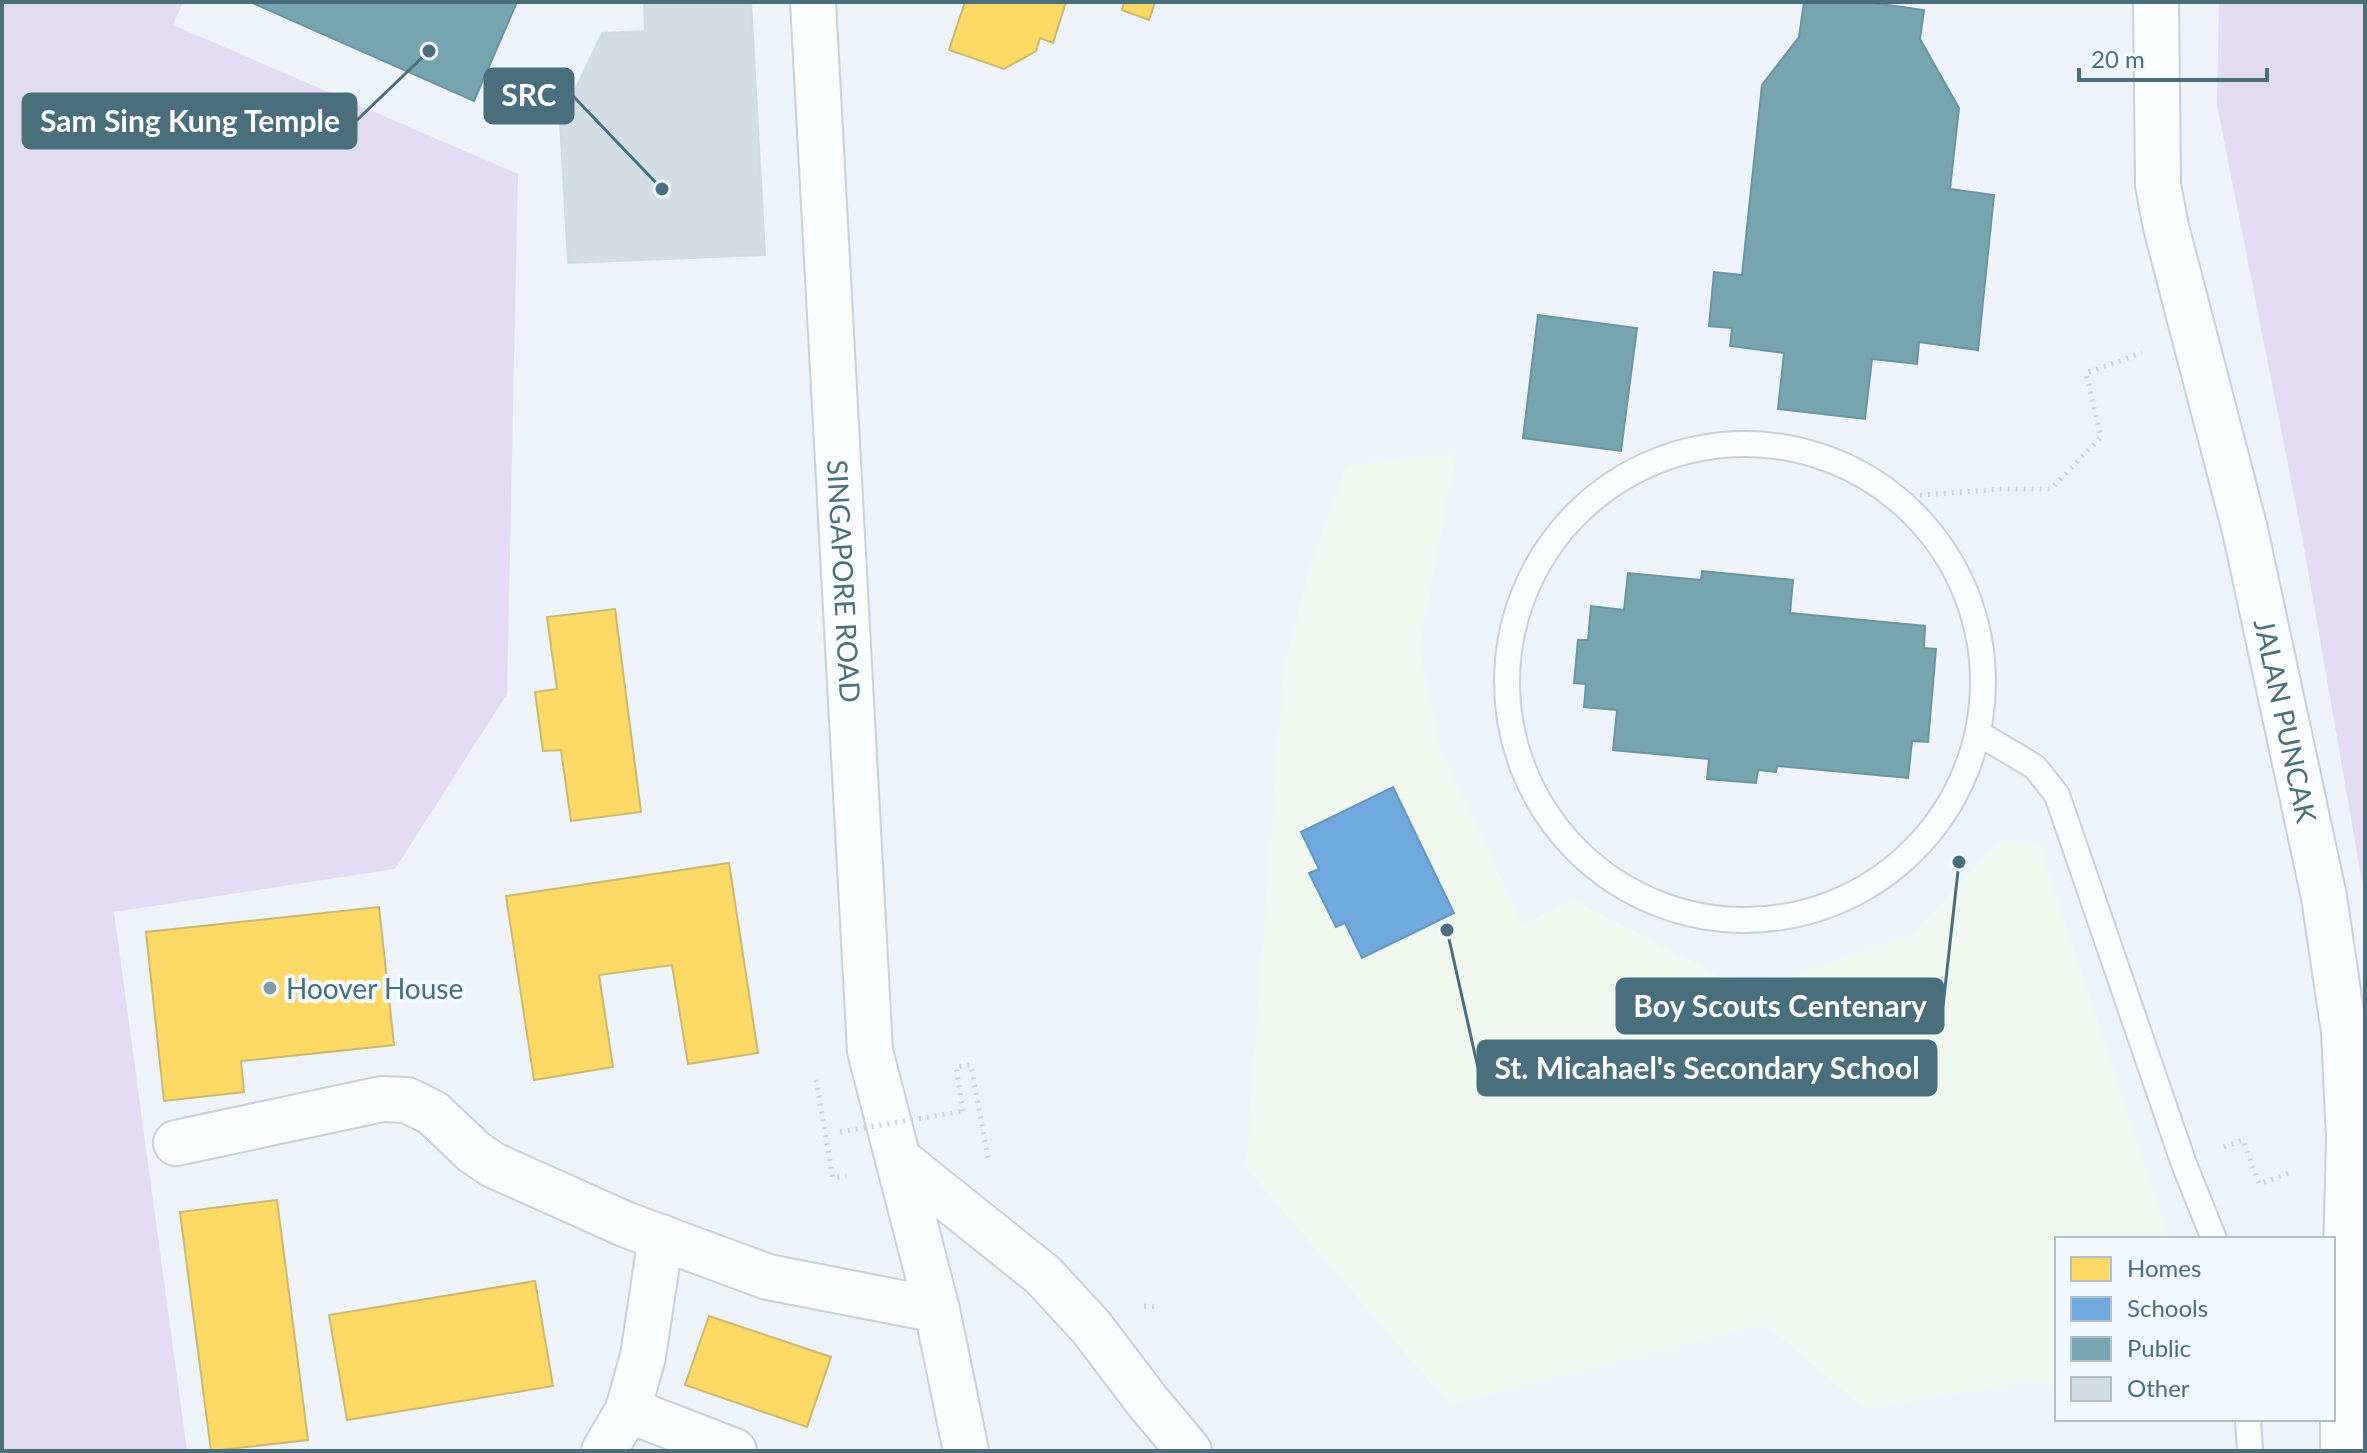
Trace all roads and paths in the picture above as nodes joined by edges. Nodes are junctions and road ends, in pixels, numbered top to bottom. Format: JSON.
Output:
{"nodes":[{"id":1,"x":813,"y":2,"type":"edge"},
{"id":2,"x":2156,"y":2,"type":"edge"},
{"id":3,"x":2156,"y":348,"type":"dead end"},
{"id":4,"x":1896,"y":497,"type":"junction"},
{"id":5,"x":1978,"y":733,"type":"junction"},
{"id":6,"x":816,"y":1080,"type":"dead end"},
{"id":7,"x":978,"y":1106,"type":"dead end"},
{"id":8,"x":840,"y":1132,"type":"dead end"},
{"id":9,"x":825,"y":1134,"type":"dead end"},
{"id":10,"x":2243,"y":1140,"type":"dead end"},
{"id":11,"x":176,"y":1143,"type":"dead end"},
{"id":12,"x":898,"y":1159,"type":"junction"},
{"id":13,"x":2298,"y":1170,"type":"dead end"},
{"id":14,"x":661,"y":1237,"type":"junction"},
{"id":15,"x":2213,"y":1237,"type":"edge"},
{"id":16,"x":937,"y":1310,"type":"junction"},
{"id":17,"x":628,"y":1410,"type":"junction"},
{"id":18,"x":2248,"y":1421,"type":"edge"},
{"id":19,"x":604,"y":1451,"type":"edge"},
{"id":20,"x":734,"y":1451,"type":"edge"},
{"id":21,"x":966,"y":1451,"type":"edge"},
{"id":22,"x":1189,"y":1451,"type":"edge"},
{"id":23,"x":2250,"y":1451,"type":"edge"},
{"id":24,"x":2343,"y":1451,"type":"edge"}],
"edges":[{"from":1,"to":12,"type":"street","name":"SINGAPORE ROAD"},
{"from":2,"to":24,"type":"street","name":"JALAN PUNCAK"},
{"from":3,"to":4,"type":"path"},
{"from":4,"to":5,"type":"lane"},
{"from":4,"to":5,"type":"lane"},
{"from":5,"to":15,"type":"lane"},
{"from":6,"to":9,"type":"path"},
{"from":7,"to":8,"type":"path","bridge":true},
{"from":10,"to":13,"type":"path"},
{"from":11,"to":14,"type":"street"},
{"from":12,"to":16,"type":"street","name":"SINGAPORE ROAD"},
{"from":12,"to":22,"type":"street"},
{"from":14,"to":16,"type":"street"},
{"from":14,"to":17,"type":"street"},
{"from":16,"to":21,"type":"street"},
{"from":17,"to":19,"type":"street"},
{"from":17,"to":20,"type":"street"},
{"from":18,"to":23,"type":"lane"}]}
